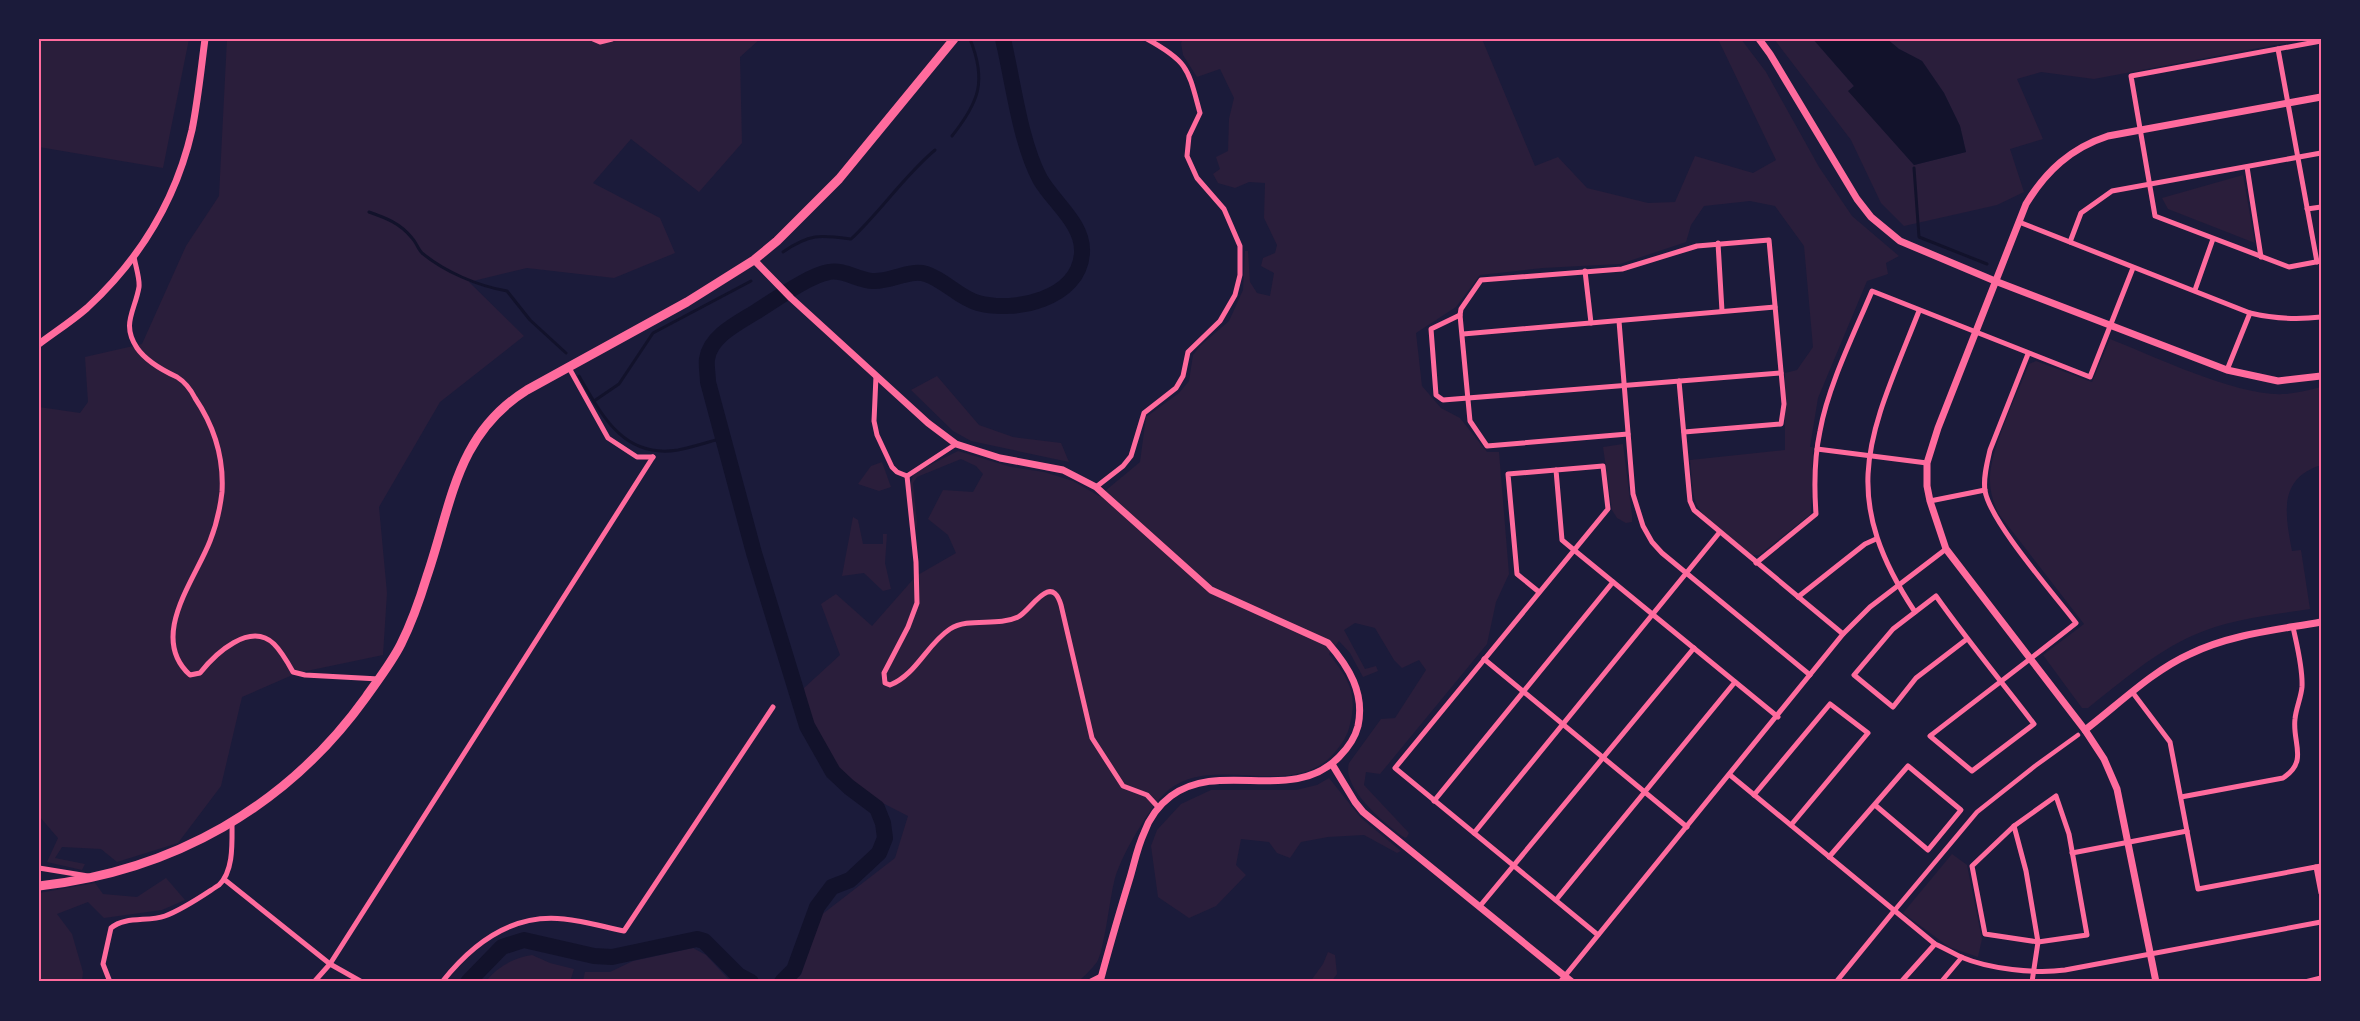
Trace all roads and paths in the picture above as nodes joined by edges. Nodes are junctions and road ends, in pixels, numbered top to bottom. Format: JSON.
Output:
{"nodes":[{"id":1,"x":205,"y":39,"type":"edge"},
{"id":2,"x":592,"y":39,"type":"edge"},
{"id":3,"x":612,"y":39,"type":"edge"},
{"id":4,"x":954,"y":39,"type":"edge"},
{"id":5,"x":1147,"y":39,"type":"edge"},
{"id":6,"x":1759,"y":39,"type":"edge"},
{"id":7,"x":2321,"y":41,"type":"edge"},
{"id":8,"x":2278,"y":49,"type":"junction"},
{"id":9,"x":2321,"y":97,"type":"edge"},
{"id":10,"x":2288,"y":103,"type":"junction"},
{"id":11,"x":2139,"y":130,"type":"junction"},
{"id":12,"x":2321,"y":153,"type":"edge"},
{"id":13,"x":2298,"y":158,"type":"junction"},
{"id":14,"x":2247,"y":166,"type":"junction"},
{"id":15,"x":2149,"y":185,"type":"junction"},
{"id":16,"x":2321,"y":207,"type":"edge"},
{"id":17,"x":2307,"y":209,"type":"junction"},
{"id":18,"x":2019,"y":222,"type":"junction"},
{"id":19,"x":2213,"y":239,"type":"junction"},
{"id":20,"x":2070,"y":242,"type":"junction"},
{"id":21,"x":1718,"y":243,"type":"junction"},
{"id":22,"x":134,"y":256,"type":"junction"},
{"id":23,"x":2261,"y":257,"type":"junction"},
{"id":24,"x":754,"y":260,"type":"junction"},
{"id":25,"x":2319,"y":262,"type":"edge"},
{"id":26,"x":2133,"y":268,"type":"junction"},
{"id":27,"x":1585,"y":271,"type":"junction"},
{"id":28,"x":1995,"y":281,"type":"junction"},
{"id":29,"x":2195,"y":290,"type":"junction"},
{"id":30,"x":1775,"y":307,"type":"junction"},
{"id":31,"x":1722,"y":311,"type":"junction"},
{"id":32,"x":1919,"y":311,"type":"junction"},
{"id":33,"x":2250,"y":313,"type":"junction"},
{"id":34,"x":1460,"y":315,"type":"junction"},
{"id":35,"x":2321,"y":317,"type":"edge"},
{"id":36,"x":1618,"y":321,"type":"junction"},
{"id":37,"x":1591,"y":323,"type":"junction"},
{"id":38,"x":2111,"y":324,"type":"junction"},
{"id":39,"x":1975,"y":333,"type":"junction"},
{"id":40,"x":1462,"y":334,"type":"junction"},
{"id":41,"x":39,"y":344,"type":"edge"},
{"id":42,"x":2028,"y":354,"type":"junction"},
{"id":43,"x":568,"y":366,"type":"junction"},
{"id":44,"x":2227,"y":370,"type":"junction"},
{"id":45,"x":1781,"y":373,"type":"junction"},
{"id":46,"x":876,"y":376,"type":"junction"},
{"id":47,"x":2321,"y":376,"type":"edge"},
{"id":48,"x":1679,"y":381,"type":"junction"},
{"id":49,"x":1624,"y":386,"type":"junction"},
{"id":50,"x":1468,"y":399,"type":"junction"},
{"id":51,"x":1684,"y":432,"type":"junction"},
{"id":52,"x":1628,"y":434,"type":"junction"},
{"id":53,"x":956,"y":444,"type":"junction"},
{"id":54,"x":1817,"y":449,"type":"junction"},
{"id":55,"x":1868,"y":455,"type":"junction"},
{"id":56,"x":1928,"y":463,"type":"junction"},
{"id":57,"x":1556,"y":470,"type":"junction"},
{"id":58,"x":906,"y":476,"type":"junction"},
{"id":59,"x":1096,"y":487,"type":"junction"},
{"id":60,"x":1985,"y":490,"type":"junction"},
{"id":61,"x":1930,"y":501,"type":"junction"},
{"id":62,"x":1719,"y":533,"type":"junction"},
{"id":63,"x":1876,"y":539,"type":"junction"},
{"id":64,"x":1946,"y":549,"type":"junction"},
{"id":65,"x":1574,"y":550,"type":"junction"},
{"id":66,"x":1756,"y":563,"type":"junction"},
{"id":67,"x":1686,"y":573,"type":"junction"},
{"id":68,"x":1613,"y":582,"type":"junction"},
{"id":69,"x":1898,"y":585,"type":"junction"},
{"id":70,"x":1539,"y":592,"type":"junction"},
{"id":71,"x":1798,"y":597,"type":"junction"},
{"id":72,"x":1915,"y":612,"type":"junction"},
{"id":73,"x":1652,"y":614,"type":"junction"},
{"id":74,"x":2321,"y":622,"type":"edge"},
{"id":75,"x":2293,"y":627,"type":"junction"},
{"id":76,"x":1843,"y":634,"type":"junction"},
{"id":77,"x":1967,"y":639,"type":"junction"},
{"id":78,"x":1694,"y":648,"type":"junction"},
{"id":79,"x":1484,"y":659,"type":"junction"},
{"id":80,"x":2031,"y":659,"type":"junction"},
{"id":81,"x":1810,"y":675,"type":"junction"},
{"id":82,"x":379,"y":679,"type":"junction"},
{"id":83,"x":2001,"y":681,"type":"junction"},
{"id":84,"x":1735,"y":682,"type":"junction"},
{"id":85,"x":1523,"y":692,"type":"junction"},
{"id":86,"x":2133,"y":693,"type":"junction"},
{"id":87,"x":773,"y":707,"type":"dead end"},
{"id":88,"x":1778,"y":717,"type":"junction"},
{"id":89,"x":1563,"y":724,"type":"junction"},
{"id":90,"x":2085,"y":730,"type":"junction"},
{"id":91,"x":2078,"y":735,"type":"dead end"},
{"id":92,"x":1603,"y":758,"type":"junction"},
{"id":93,"x":1332,"y":765,"type":"junction"},
{"id":94,"x":1730,"y":775,"type":"junction"},
{"id":95,"x":1645,"y":792,"type":"junction"},
{"id":96,"x":1754,"y":795,"type":"junction"},
{"id":97,"x":2181,"y":797,"type":"junction"},
{"id":98,"x":1434,"y":801,"type":"junction"},
{"id":99,"x":1875,"y":806,"type":"junction"},
{"id":100,"x":1159,"y":808,"type":"junction"},
{"id":101,"x":232,"y":822,"type":"junction"},
{"id":102,"x":1791,"y":825,"type":"junction"},
{"id":103,"x":2014,"y":826,"type":"junction"},
{"id":104,"x":1687,"y":827,"type":"junction"},
{"id":105,"x":2187,"y":831,"type":"junction"},
{"id":106,"x":1474,"y":833,"type":"junction"},
{"id":107,"x":2129,"y":842,"type":"junction"},
{"id":108,"x":2072,"y":854,"type":"junction"},
{"id":109,"x":1829,"y":857,"type":"junction"},
{"id":110,"x":1514,"y":866,"type":"junction"},
{"id":111,"x":2318,"y":867,"type":"edge"},
{"id":112,"x":39,"y":868,"type":"edge"},
{"id":113,"x":93,"y":878,"type":"junction"},
{"id":114,"x":225,"y":880,"type":"junction"},
{"id":115,"x":39,"y":886,"type":"edge"},
{"id":116,"x":2321,"y":893,"type":"edge"},
{"id":117,"x":1556,"y":900,"type":"junction"},
{"id":118,"x":1480,"y":906,"type":"junction"},
{"id":119,"x":1894,"y":911,"type":"junction"},
{"id":120,"x":2321,"y":922,"type":"edge"},
{"id":121,"x":1598,"y":935,"type":"junction"},
{"id":122,"x":2038,"y":942,"type":"junction"},
{"id":123,"x":1935,"y":944,"type":"junction"},
{"id":124,"x":2151,"y":954,"type":"junction"},
{"id":125,"x":1962,"y":957,"type":"junction"},
{"id":126,"x":330,"y":964,"type":"junction"},
{"id":127,"x":2034,"y":972,"type":"junction"},
{"id":128,"x":2321,"y":978,"type":"edge"},
{"id":129,"x":1101,"y":979,"type":"edge"},
{"id":130,"x":1562,"y":979,"type":"edge"},
{"id":131,"x":110,"y":982,"type":"edge"},
{"id":132,"x":314,"y":982,"type":"edge"},
{"id":133,"x":362,"y":982,"type":"edge"},
{"id":134,"x":442,"y":982,"type":"edge"},
{"id":135,"x":1089,"y":982,"type":"edge"},
{"id":136,"x":1572,"y":982,"type":"edge"},
{"id":137,"x":1836,"y":982,"type":"edge"},
{"id":138,"x":1901,"y":982,"type":"edge"},
{"id":139,"x":1941,"y":982,"type":"edge"},
{"id":140,"x":2032,"y":982,"type":"edge"},
{"id":141,"x":2156,"y":982,"type":"edge"},
{"id":142,"x":2309,"y":982,"type":"edge"}],
"edges":[{"from":1,"to":22,"type":"street"},
{"from":2,"to":3,"type":"street"},
{"from":4,"to":24,"type":"highway"},
{"from":5,"to":59,"type":"street"},
{"from":6,"to":28,"type":"street"},
{"from":7,"to":8,"type":"street"},
{"from":8,"to":10,"type":"street"},
{"from":8,"to":11,"type":"street"},
{"from":9,"to":10,"type":"street"},
{"from":10,"to":11,"type":"street"},
{"from":10,"to":13,"type":"street"},
{"from":11,"to":15,"type":"street"},
{"from":11,"to":18,"type":"street"},
{"from":12,"to":13,"type":"street"},
{"from":13,"to":14,"type":"street"},
{"from":13,"to":17,"type":"street"},
{"from":14,"to":15,"type":"street"},
{"from":14,"to":23,"type":"street"},
{"from":15,"to":19,"type":"street"},
{"from":15,"to":20,"type":"street"},
{"from":16,"to":17,"type":"street"},
{"from":17,"to":25,"type":"street"},
{"from":18,"to":20,"type":"street"},
{"from":18,"to":28,"type":"street"},
{"from":19,"to":23,"type":"street"},
{"from":19,"to":29,"type":"street"},
{"from":20,"to":26,"type":"street"},
{"from":21,"to":27,"type":"street"},
{"from":21,"to":30,"type":"street"},
{"from":21,"to":31,"type":"street"},
{"from":22,"to":41,"type":"street"},
{"from":22,"to":82,"type":"street"},
{"from":23,"to":25,"type":"street"},
{"from":24,"to":43,"type":"highway"},
{"from":24,"to":46,"type":"street"},
{"from":26,"to":29,"type":"street"},
{"from":26,"to":38,"type":"street"},
{"from":27,"to":34,"type":"street"},
{"from":27,"to":37,"type":"street"},
{"from":28,"to":38,"type":"street"},
{"from":28,"to":39,"type":"street"},
{"from":29,"to":33,"type":"street"},
{"from":30,"to":31,"type":"street"},
{"from":30,"to":45,"type":"street"},
{"from":31,"to":36,"type":"street"},
{"from":32,"to":39,"type":"street"},
{"from":32,"to":54,"type":"street"},
{"from":32,"to":55,"type":"street"},
{"from":33,"to":35,"type":"street"},
{"from":33,"to":44,"type":"street"},
{"from":34,"to":40,"type":"street"},
{"from":34,"to":50,"type":"street"},
{"from":36,"to":37,"type":"street"},
{"from":36,"to":49,"type":"street"},
{"from":37,"to":40,"type":"street"},
{"from":38,"to":42,"type":"street"},
{"from":38,"to":44,"type":"street"},
{"from":39,"to":42,"type":"street"},
{"from":39,"to":56,"type":"street"},
{"from":40,"to":50,"type":"street"},
{"from":42,"to":60,"type":"street"},
{"from":43,"to":82,"type":"highway"},
{"from":43,"to":126,"type":"street"},
{"from":44,"to":47,"type":"street"},
{"from":45,"to":48,"type":"street"},
{"from":45,"to":51,"type":"street"},
{"from":46,"to":53,"type":"street"},
{"from":46,"to":58,"type":"street"},
{"from":48,"to":49,"type":"street"},
{"from":48,"to":51,"type":"street"},
{"from":49,"to":50,"type":"street"},
{"from":49,"to":52,"type":"street"},
{"from":50,"to":52,"type":"street"},
{"from":51,"to":62,"type":"street"},
{"from":52,"to":67,"type":"street"},
{"from":53,"to":58,"type":"street"},
{"from":53,"to":59,"type":"street"},
{"from":54,"to":55,"type":"street"},
{"from":54,"to":66,"type":"street"},
{"from":55,"to":56,"type":"street"},
{"from":55,"to":63,"type":"street"},
{"from":56,"to":61,"type":"street"},
{"from":57,"to":65,"type":"street"},
{"from":57,"to":65,"type":"street"},
{"from":57,"to":70,"type":"street"},
{"from":58,"to":100,"type":"street"},
{"from":59,"to":93,"type":"street"},
{"from":60,"to":61,"type":"street"},
{"from":60,"to":80,"type":"street"},
{"from":61,"to":64,"type":"street"},
{"from":62,"to":66,"type":"street"},
{"from":62,"to":67,"type":"street"},
{"from":63,"to":69,"type":"street"},
{"from":63,"to":71,"type":"street"},
{"from":64,"to":69,"type":"street"},
{"from":64,"to":80,"type":"street"},
{"from":65,"to":68,"type":"street"},
{"from":65,"to":70,"type":"street"},
{"from":66,"to":71,"type":"street"},
{"from":67,"to":73,"type":"street"},
{"from":67,"to":81,"type":"street"},
{"from":68,"to":73,"type":"street"},
{"from":68,"to":85,"type":"street"},
{"from":69,"to":72,"type":"street"},
{"from":69,"to":76,"type":"street"},
{"from":70,"to":79,"type":"street"},
{"from":71,"to":76,"type":"street"},
{"from":72,"to":77,"type":"street"},
{"from":72,"to":77,"type":"street"},
{"from":73,"to":78,"type":"street"},
{"from":73,"to":89,"type":"street"},
{"from":74,"to":75,"type":"street"},
{"from":75,"to":86,"type":"street"},
{"from":75,"to":97,"type":"street"},
{"from":76,"to":81,"type":"street"},
{"from":77,"to":83,"type":"street"},
{"from":78,"to":84,"type":"street"},
{"from":78,"to":92,"type":"street"},
{"from":79,"to":85,"type":"street"},
{"from":79,"to":98,"type":"street"},
{"from":80,"to":83,"type":"street"},
{"from":80,"to":90,"type":"street"},
{"from":81,"to":88,"type":"street"},
{"from":82,"to":101,"type":"highway"},
{"from":83,"to":83,"type":"street"},
{"from":84,"to":88,"type":"street"},
{"from":84,"to":95,"type":"street"},
{"from":85,"to":89,"type":"street"},
{"from":85,"to":98,"type":"street"},
{"from":86,"to":90,"type":"street"},
{"from":86,"to":97,"type":"street"},
{"from":87,"to":134,"type":"street"},
{"from":88,"to":94,"type":"street"},
{"from":89,"to":92,"type":"street"},
{"from":89,"to":106,"type":"street"},
{"from":90,"to":107,"type":"street"},
{"from":91,"to":119,"type":"street"},
{"from":92,"to":95,"type":"street"},
{"from":92,"to":110,"type":"street"},
{"from":93,"to":100,"type":"street"},
{"from":93,"to":118,"type":"street"},
{"from":94,"to":96,"type":"street"},
{"from":94,"to":104,"type":"street"},
{"from":95,"to":104,"type":"street"},
{"from":95,"to":117,"type":"street"},
{"from":96,"to":102,"type":"street"},
{"from":96,"to":102,"type":"street"},
{"from":97,"to":105,"type":"street"},
{"from":98,"to":106,"type":"street"},
{"from":99,"to":99,"type":"street"},
{"from":99,"to":109,"type":"street"},
{"from":100,"to":129,"type":"street"},
{"from":101,"to":113,"type":"highway"},
{"from":101,"to":114,"type":"street"},
{"from":102,"to":109,"type":"street"},
{"from":103,"to":108,"type":"street"},
{"from":103,"to":122,"type":"street"},
{"from":103,"to":122,"type":"street"},
{"from":104,"to":121,"type":"street"},
{"from":105,"to":107,"type":"street"},
{"from":105,"to":111,"type":"street"},
{"from":106,"to":110,"type":"street"},
{"from":107,"to":108,"type":"street"},
{"from":107,"to":124,"type":"street"},
{"from":108,"to":122,"type":"street"},
{"from":109,"to":119,"type":"street"},
{"from":110,"to":117,"type":"street"},
{"from":110,"to":118,"type":"street"},
{"from":111,"to":116,"type":"street"},
{"from":112,"to":113,"type":"street"},
{"from":113,"to":115,"type":"highway"},
{"from":114,"to":126,"type":"street"},
{"from":114,"to":131,"type":"street"},
{"from":117,"to":121,"type":"street"},
{"from":118,"to":130,"type":"street"},
{"from":119,"to":123,"type":"street"},
{"from":119,"to":137,"type":"street"},
{"from":120,"to":124,"type":"street"},
{"from":121,"to":130,"type":"street"},
{"from":122,"to":127,"type":"street"},
{"from":123,"to":125,"type":"street"},
{"from":123,"to":138,"type":"street"},
{"from":124,"to":127,"type":"street"},
{"from":124,"to":141,"type":"street"},
{"from":125,"to":127,"type":"street"},
{"from":125,"to":139,"type":"street"},
{"from":126,"to":132,"type":"street"},
{"from":126,"to":133,"type":"street"},
{"from":127,"to":140,"type":"street"},
{"from":128,"to":142,"type":"street"},
{"from":129,"to":135,"type":"street"},
{"from":130,"to":136,"type":"street"}]}
